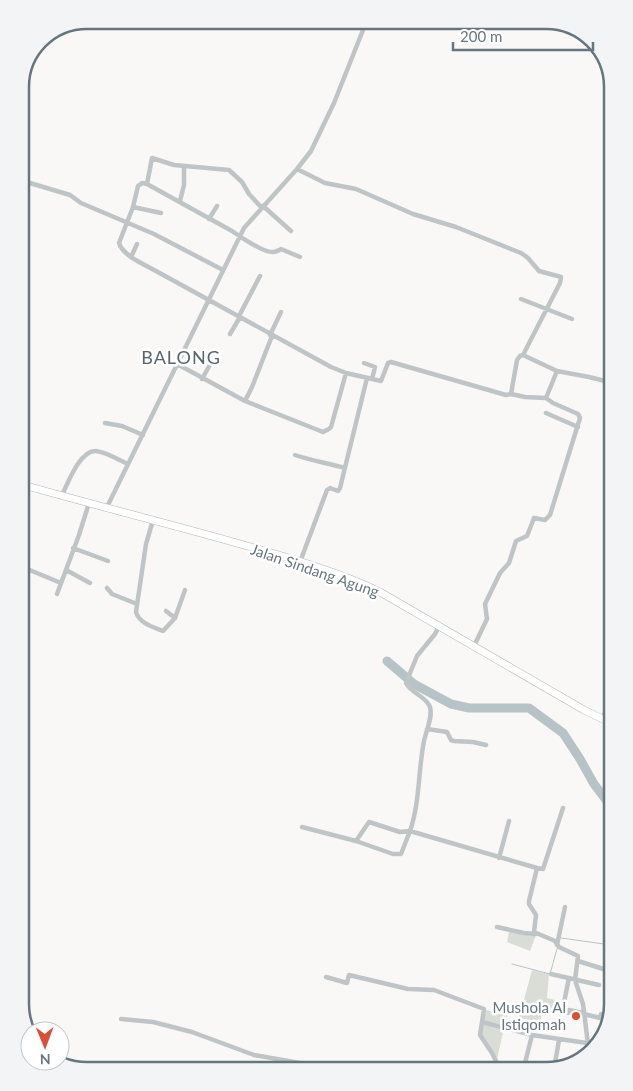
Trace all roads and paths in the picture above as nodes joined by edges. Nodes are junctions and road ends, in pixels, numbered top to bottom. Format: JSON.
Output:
{"nodes":[{"id":1,"x":362,"y":29,"type":"edge"},
{"id":2,"x":184,"y":166,"type":"junction"},
{"id":3,"x":297,"y":169,"type":"junction"},
{"id":4,"x":29,"y":183,"type":"edge"},
{"id":5,"x":147,"y":184,"type":"junction"},
{"id":6,"x":180,"y":201,"type":"junction"},
{"id":7,"x":217,"y":206,"type":"dead end"},
{"id":8,"x":262,"y":206,"type":"junction"},
{"id":9,"x":133,"y":207,"type":"junction"},
{"id":10,"x":160,"y":213,"type":"dead end"},
{"id":11,"x":209,"y":219,"type":"junction"},
{"id":12,"x":127,"y":222,"type":"junction"},
{"id":13,"x":291,"y":231,"type":"dead end"},
{"id":14,"x":239,"y":236,"type":"junction"},
{"id":15,"x":137,"y":244,"type":"dead end"},
{"id":16,"x":131,"y":257,"type":"junction"},
{"id":17,"x":300,"y":257,"type":"dead end"},
{"id":18,"x":223,"y":270,"type":"junction"},
{"id":19,"x":260,"y":276,"type":"dead end"},
{"id":20,"x":209,"y":299,"type":"junction"},
{"id":21,"x":521,"y":299,"type":"dead end"},
{"id":22,"x":547,"y":310,"type":"junction"},
{"id":23,"x":281,"y":312,"type":"dead end"},
{"id":24,"x":240,"y":317,"type":"junction"},
{"id":25,"x":572,"y":319,"type":"dead end"},
{"id":26,"x":230,"y":334,"type":"dead end"},
{"id":27,"x":271,"y":335,"type":"junction"},
{"id":28,"x":523,"y":355,"type":"junction"},
{"id":29,"x":216,"y":357,"type":"dead end"},
{"id":30,"x":364,"y":363,"type":"dead end"},
{"id":31,"x":177,"y":364,"type":"junction"},
{"id":32,"x":557,"y":371,"type":"junction"},
{"id":33,"x":346,"y":373,"type":"junction"},
{"id":34,"x":202,"y":379,"type":"junction"},
{"id":35,"x":370,"y":379,"type":"junction"},
{"id":36,"x":604,"y":381,"type":"edge"},
{"id":37,"x":511,"y":394,"type":"junction"},
{"id":38,"x":546,"y":398,"type":"junction"},
{"id":39,"x":246,"y":401,"type":"junction"},
{"id":40,"x":546,"y":413,"type":"dead end"},
{"id":41,"x":105,"y":423,"type":"dead end"},
{"id":42,"x":578,"y":427,"type":"junction"},
{"id":43,"x":143,"y":436,"type":"junction"},
{"id":44,"x":295,"y":455,"type":"dead end"},
{"id":45,"x":128,"y":464,"type":"junction"},
{"id":46,"x":345,"y":468,"type":"junction"},
{"id":47,"x":29,"y":486,"type":"edge"},
{"id":48,"x":62,"y":495,"type":"junction"},
{"id":49,"x":89,"y":503,"type":"junction"},
{"id":50,"x":107,"y":507,"type":"junction"},
{"id":51,"x":153,"y":520,"type":"junction"},
{"id":52,"x":73,"y":548,"type":"junction"},
{"id":53,"x":108,"y":561,"type":"dead end"},
{"id":54,"x":300,"y":562,"type":"junction"},
{"id":55,"x":29,"y":570,"type":"edge"},
{"id":56,"x":66,"y":570,"type":"junction"},
{"id":57,"x":61,"y":583,"type":"junction"},
{"id":58,"x":90,"y":583,"type":"dead end"},
{"id":59,"x":107,"y":588,"type":"dead end"},
{"id":60,"x":186,"y":590,"type":"dead end"},
{"id":61,"x":57,"y":594,"type":"dead end"},
{"id":62,"x":137,"y":604,"type":"junction"},
{"id":63,"x":166,"y":611,"type":"dead end"},
{"id":64,"x":176,"y":618,"type":"junction"},
{"id":65,"x":439,"y":626,"type":"junction"},
{"id":66,"x":474,"y":646,"type":"junction"},
{"id":67,"x":604,"y":715,"type":"edge"},
{"id":68,"x":602,"y":720,"type":"joint"},
{"id":69,"x":427,"y":729,"type":"junction"},
{"id":70,"x":486,"y":745,"type":"dead end"},
{"id":71,"x":562,"y":808,"type":"dead end"},
{"id":72,"x":509,"y":821,"type":"dead end"},
{"id":73,"x":302,"y":827,"type":"dead end"},
{"id":74,"x":410,"y":832,"type":"junction"},
{"id":75,"x":356,"y":840,"type":"junction"},
{"id":76,"x":499,"y":858,"type":"junction"},
{"id":77,"x":537,"y":868,"type":"junction"},
{"id":78,"x":565,"y":907,"type":"dead end"},
{"id":79,"x":497,"y":927,"type":"dead end"},
{"id":80,"x":536,"y":934,"type":"junction"},
{"id":81,"x":557,"y":945,"type":"junction"},
{"id":82,"x":578,"y":961,"type":"junction"},
{"id":83,"x":604,"y":969,"type":"edge"},
{"id":84,"x":551,"y":974,"type":"dead end"},
{"id":85,"x":326,"y":977,"type":"dead end"},
{"id":86,"x":572,"y":979,"type":"junction"},
{"id":87,"x":599,"y":985,"type":"dead end"},
{"id":88,"x":584,"y":1014,"type":"junction"},
{"id":89,"x":603,"y":1015,"type":"edge"},
{"id":90,"x":121,"y":1019,"type":"dead end"},
{"id":91,"x":482,"y":1022,"type":"junction"},
{"id":92,"x":532,"y":1036,"type":"junction"},
{"id":93,"x":559,"y":1040,"type":"junction"},
{"id":94,"x":587,"y":1043,"type":"joint"},
{"id":95,"x":294,"y":1062,"type":"edge"},
{"id":96,"x":497,"y":1062,"type":"edge"},
{"id":97,"x":525,"y":1062,"type":"edge"},
{"id":98,"x":555,"y":1062,"type":"edge"}],
"edges":[{"from":1,"to":3,"type":"street"},
{"from":2,"to":5,"type":"street"},
{"from":2,"to":6,"type":"street"},
{"from":2,"to":8,"type":"street"},
{"from":3,"to":8,"type":"street"},
{"from":3,"to":22,"type":"street"},
{"from":4,"to":12,"type":"street"},
{"from":5,"to":6,"type":"street"},
{"from":5,"to":9,"type":"street"},
{"from":6,"to":11,"type":"street"},
{"from":7,"to":11,"type":"street"},
{"from":8,"to":13,"type":"street"},
{"from":8,"to":14,"type":"street"},
{"from":9,"to":10,"type":"street"},
{"from":9,"to":12,"type":"street"},
{"from":11,"to":14,"type":"street"},
{"from":12,"to":16,"type":"street"},
{"from":12,"to":18,"type":"street"},
{"from":14,"to":17,"type":"street"},
{"from":14,"to":18,"type":"street"},
{"from":15,"to":16,"type":"street"},
{"from":16,"to":20,"type":"street"},
{"from":18,"to":20,"type":"street"},
{"from":19,"to":24,"type":"street"},
{"from":20,"to":24,"type":"street"},
{"from":20,"to":31,"type":"street"},
{"from":21,"to":22,"type":"street"},
{"from":22,"to":25,"type":"street"},
{"from":22,"to":28,"type":"street"},
{"from":23,"to":27,"type":"street"},
{"from":24,"to":26,"type":"street"},
{"from":24,"to":27,"type":"street"},
{"from":27,"to":33,"type":"street"},
{"from":27,"to":39,"type":"street"},
{"from":28,"to":32,"type":"street"},
{"from":28,"to":37,"type":"street"},
{"from":29,"to":34,"type":"street"},
{"from":30,"to":35,"type":"street"},
{"from":31,"to":34,"type":"street"},
{"from":31,"to":43,"type":"street"},
{"from":32,"to":36,"type":"street"},
{"from":32,"to":38,"type":"street"},
{"from":33,"to":35,"type":"street"},
{"from":33,"to":39,"type":"street"},
{"from":34,"to":39,"type":"street"},
{"from":35,"to":37,"type":"street"},
{"from":35,"to":46,"type":"street"},
{"from":37,"to":38,"type":"street"},
{"from":38,"to":42,"type":"street"},
{"from":40,"to":42,"type":"street"},
{"from":41,"to":43,"type":"street"},
{"from":42,"to":66,"type":"street"},
{"from":43,"to":45,"type":"street"},
{"from":44,"to":46,"type":"street"},
{"from":45,"to":48,"type":"street"},
{"from":45,"to":50,"type":"street"},
{"from":46,"to":54,"type":"street"},
{"from":47,"to":48,"type":"main road","name":"Jalan Sindang Agung"},
{"from":48,"to":49,"type":"main road","name":"Jalan Sindang Agung"},
{"from":49,"to":50,"type":"main road","name":"Jalan Sindang Agung"},
{"from":49,"to":52,"type":"street"},
{"from":50,"to":51,"type":"main road","name":"Jalan Sindang Agung"},
{"from":51,"to":54,"type":"main road","name":"Jalan Sindang Agung"},
{"from":51,"to":62,"type":"street"},
{"from":52,"to":53,"type":"street"},
{"from":52,"to":56,"type":"street"},
{"from":54,"to":65,"type":"main road","name":"Jalan Sindang Agung"},
{"from":55,"to":57,"type":"street"},
{"from":56,"to":57,"type":"street"},
{"from":56,"to":58,"type":"street"},
{"from":57,"to":61,"type":"street"},
{"from":59,"to":62,"type":"street"},
{"from":60,"to":64,"type":"street"},
{"from":62,"to":64,"type":"street"},
{"from":63,"to":64,"type":"street"},
{"from":65,"to":66,"type":"main road","name":"Jalan Sindang Agung"},
{"from":65,"to":69,"type":"street"},
{"from":66,"to":68,"type":"main road","name":"Jalan Sindang Agung"},
{"from":67,"to":68,"type":"street"},
{"from":69,"to":70,"type":"street"},
{"from":69,"to":74,"type":"street"},
{"from":71,"to":77,"type":"street"},
{"from":72,"to":76,"type":"street"},
{"from":73,"to":75,"type":"street"},
{"from":74,"to":75,"type":"street"},
{"from":74,"to":75,"type":"street"},
{"from":74,"to":76,"type":"street"},
{"from":76,"to":77,"type":"street"},
{"from":77,"to":80,"type":"street"},
{"from":78,"to":81,"type":"street"},
{"from":79,"to":80,"type":"street"},
{"from":80,"to":81,"type":"street"},
{"from":81,"to":82,"type":"street"},
{"from":82,"to":83,"type":"street"},
{"from":82,"to":86,"type":"street"},
{"from":84,"to":86,"type":"street"},
{"from":85,"to":91,"type":"street"},
{"from":86,"to":87,"type":"street"},
{"from":86,"to":88,"type":"street"},
{"from":86,"to":88,"type":"street"},
{"from":88,"to":89,"type":"street"},
{"from":88,"to":94,"type":"street"},
{"from":90,"to":95,"type":"street"},
{"from":91,"to":92,"type":"street"},
{"from":91,"to":96,"type":"street"},
{"from":92,"to":93,"type":"street"},
{"from":92,"to":97,"type":"street"},
{"from":93,"to":94,"type":"street"},
{"from":93,"to":98,"type":"street"}]}
